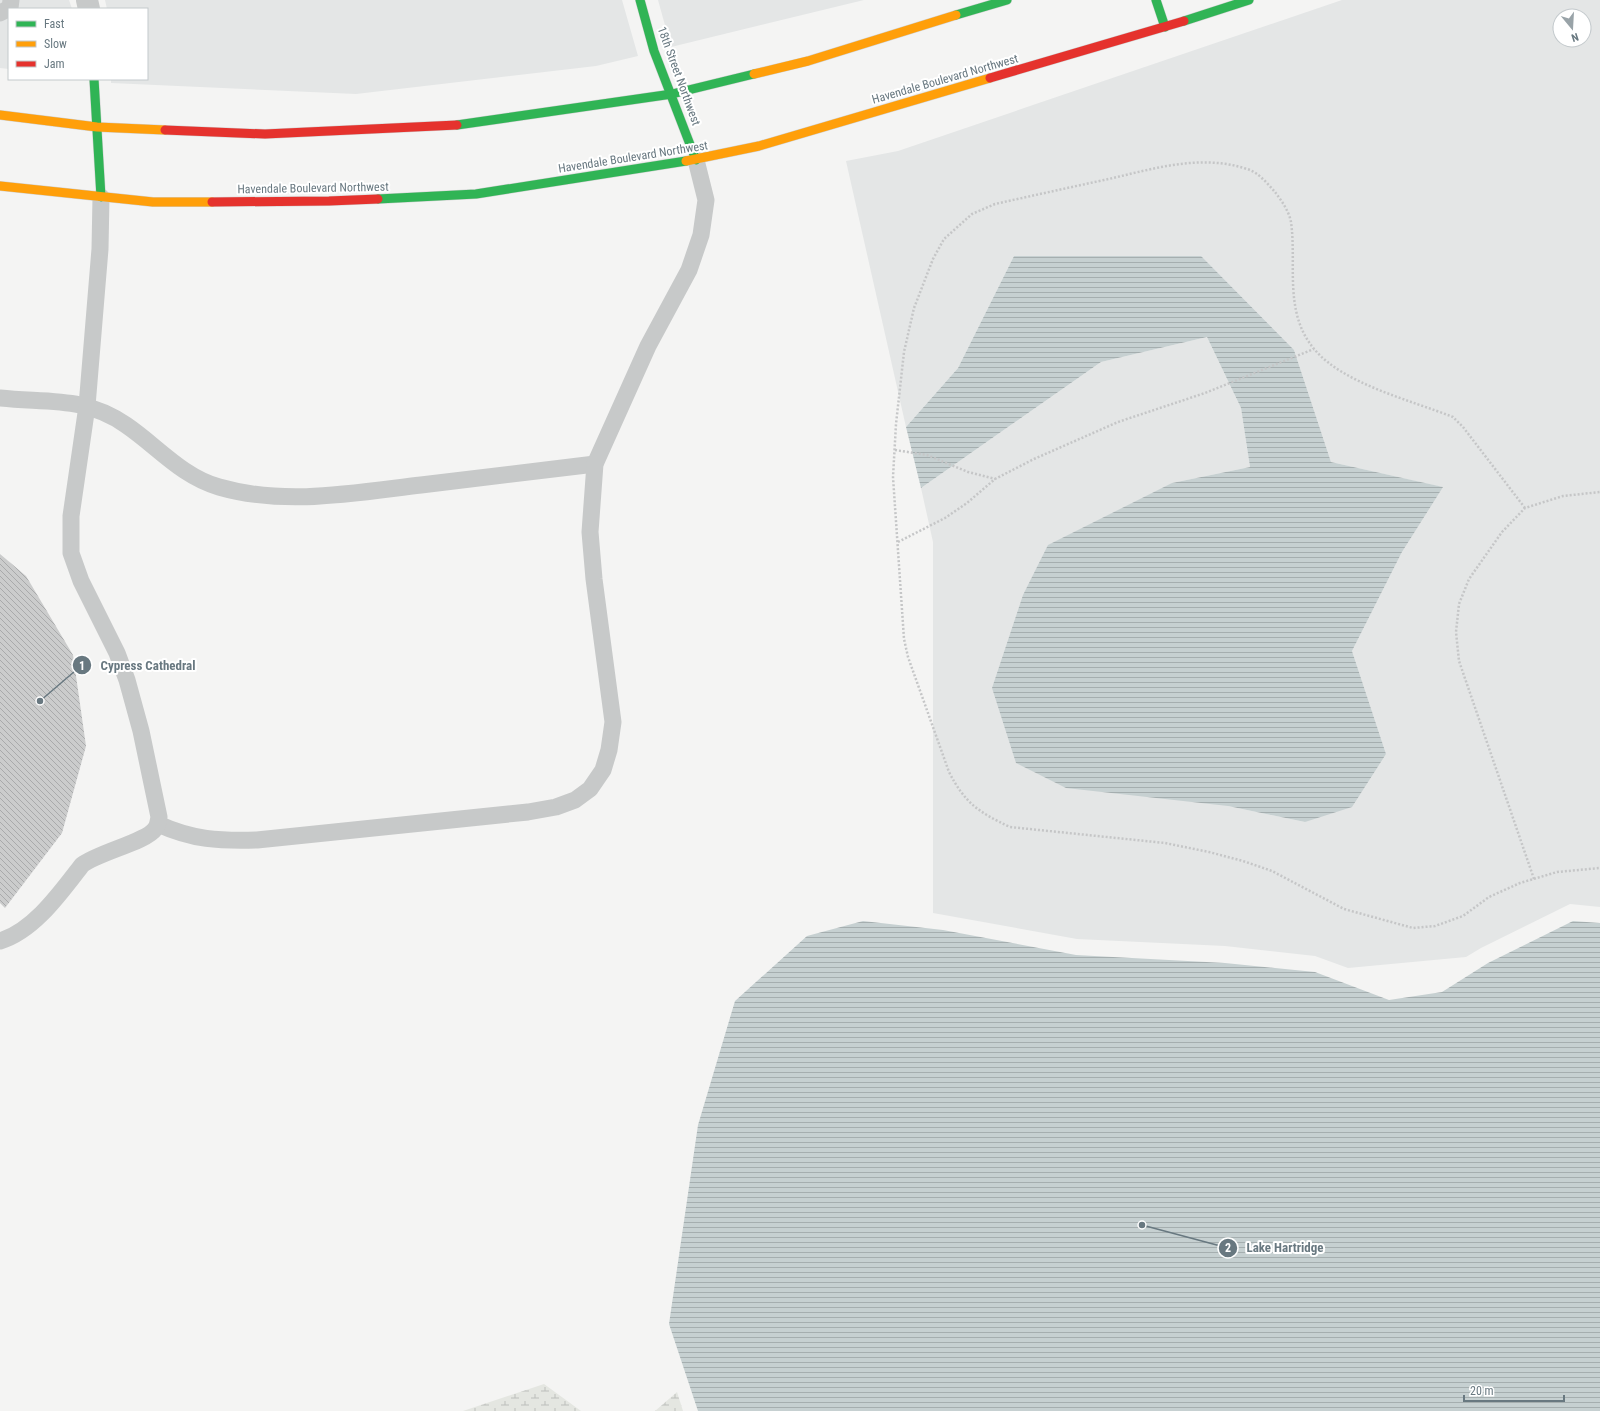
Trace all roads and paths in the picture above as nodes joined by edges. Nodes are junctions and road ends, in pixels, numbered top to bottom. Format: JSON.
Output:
{"nodes":[{"id":1,"x":640,"y":0,"type":"edge"},
{"id":2,"x":1007,"y":0,"type":"edge"},
{"id":3,"x":1156,"y":0,"type":"edge"},
{"id":4,"x":1249,"y":0,"type":"edge"},
{"id":5,"x":1165,"y":27,"type":"junction"},
{"id":6,"x":94,"y":80,"type":"edge"},
{"id":7,"x":672,"y":94,"type":"junction"},
{"id":8,"x":0,"y":116,"type":"edge"},
{"id":9,"x":98,"y":127,"type":"junction"},
{"id":10,"x":696,"y":160,"type":"junction"},
{"id":11,"x":0,"y":186,"type":"edge"},
{"id":12,"x":101,"y":197,"type":"junction"},
{"id":13,"x":1314,"y":349,"type":"junction"},
{"id":14,"x":0,"y":398,"type":"edge"},
{"id":15,"x":87,"y":406,"type":"junction"},
{"id":16,"x":895,"y":450,"type":"junction"},
{"id":17,"x":595,"y":464,"type":"junction"},
{"id":18,"x":995,"y":479,"type":"junction"},
{"id":19,"x":1600,"y":492,"type":"edge"},
{"id":20,"x":1525,"y":508,"type":"junction"},
{"id":21,"x":898,"y":542,"type":"junction"},
{"id":22,"x":158,"y":824,"type":"junction"},
{"id":23,"x":1600,"y":868,"type":"edge"},
{"id":24,"x":1534,"y":879,"type":"junction"},
{"id":25,"x":0,"y":941,"type":"edge"}],
"edges":[{"from":1,"to":7,"type":"main road","name":"18th Street Northwest"},
{"from":2,"to":7,"type":"main road"},
{"from":3,"to":5,"type":"main road"},
{"from":4,"to":5,"type":"main road","name":"Havendale Boulevard Northwest"},
{"from":5,"to":10,"type":"main road","name":"Havendale Boulevard Northwest"},
{"from":6,"to":9,"type":"main road"},
{"from":7,"to":9,"type":"main road"},
{"from":7,"to":10,"type":"main road","name":"18th Street Northwest"},
{"from":8,"to":9,"type":"main road"},
{"from":9,"to":12,"type":"main road"},
{"from":10,"to":12,"type":"main road","name":"Havendale Boulevard Northwest"},
{"from":10,"to":17,"type":"lane"},
{"from":11,"to":12,"type":"main road","name":"Havendale Boulevard Northwest"},
{"from":12,"to":15,"type":"lane"},
{"from":13,"to":16,"type":"path"},
{"from":13,"to":18,"type":"path"},
{"from":13,"to":20,"type":"path"},
{"from":14,"to":15,"type":"lane"},
{"from":15,"to":17,"type":"lane"},
{"from":15,"to":22,"type":"lane"},
{"from":16,"to":18,"type":"path"},
{"from":16,"to":21,"type":"path"},
{"from":17,"to":22,"type":"lane"},
{"from":18,"to":21,"type":"path"},
{"from":19,"to":20,"type":"path"},
{"from":20,"to":24,"type":"path"},
{"from":21,"to":24,"type":"path"},
{"from":22,"to":25,"type":"lane"},
{"from":23,"to":24,"type":"path"}]}
